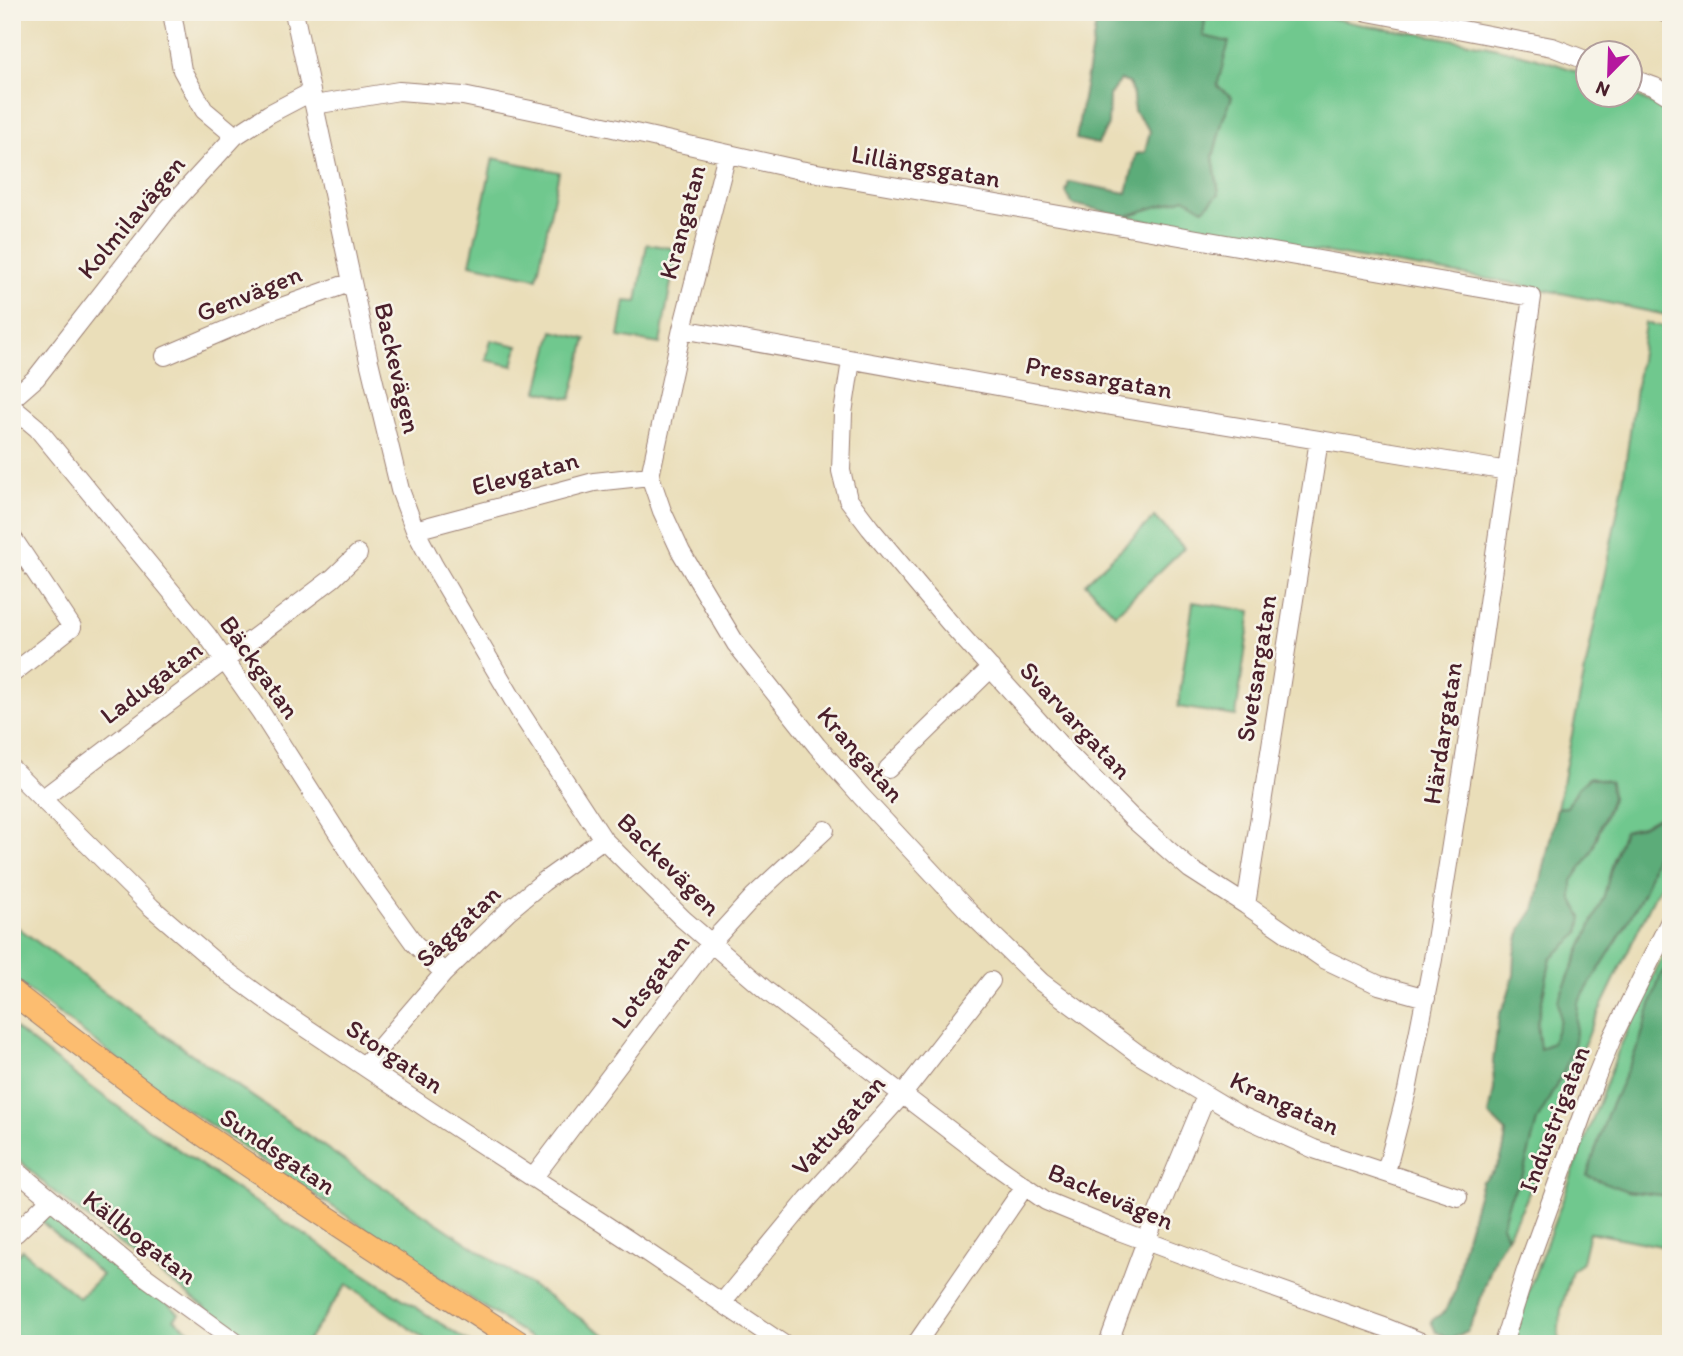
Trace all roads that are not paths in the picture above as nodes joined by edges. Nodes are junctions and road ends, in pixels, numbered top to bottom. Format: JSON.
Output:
{"nodes":[{"id":1,"x":172,"y":12,"type":"edge"},
{"id":2,"x":294,"y":12,"type":"edge"},
{"id":3,"x":1368,"y":12,"type":"edge"},
{"id":4,"x":1574,"y":56,"type":"edge"},
{"id":5,"x":1644,"y":84,"type":"edge"},
{"id":6,"x":1671,"y":97,"type":"edge"},
{"id":7,"x":313,"y":99,"type":"junction"},
{"id":8,"x":235,"y":136,"type":"junction"},
{"id":9,"x":727,"y":154,"type":"junction"},
{"id":10,"x":352,"y":282,"type":"junction"},
{"id":11,"x":1532,"y":298,"type":"joint"},
{"id":12,"x":682,"y":329,"type":"junction"},
{"id":13,"x":164,"y":356,"type":"dead end"},
{"id":14,"x":851,"y":361,"type":"junction"},
{"id":15,"x":12,"y":398,"type":"edge"},
{"id":16,"x":12,"y":408,"type":"edge"},
{"id":17,"x":1319,"y":440,"type":"junction"},
{"id":18,"x":1508,"y":471,"type":"junction"},
{"id":19,"x":650,"y":475,"type":"junction"},
{"id":20,"x":415,"y":530,"type":"junction"},
{"id":21,"x":12,"y":537,"type":"edge"},
{"id":22,"x":358,"y":554,"type":"dead end"},
{"id":23,"x":223,"y":659,"type":"junction"},
{"id":24,"x":991,"y":668,"type":"junction"},
{"id":25,"x":12,"y":674,"type":"edge"},
{"id":26,"x":12,"y":769,"type":"edge"},
{"id":27,"x":888,"y":769,"type":"dead end"},
{"id":28,"x":42,"y":799,"type":"junction"},
{"id":29,"x":825,"y":830,"type":"dead end"},
{"id":30,"x":603,"y":839,"type":"junction"},
{"id":31,"x":1246,"y":905,"type":"junction"},
{"id":32,"x":1671,"y":919,"type":"edge"},
{"id":33,"x":711,"y":943,"type":"junction"},
{"id":34,"x":444,"y":973,"type":"junction"},
{"id":35,"x":992,"y":981,"type":"dead end"},
{"id":36,"x":12,"y":992,"type":"edge"},
{"id":37,"x":1426,"y":998,"type":"junction"},
{"id":38,"x":364,"y":1066,"type":"junction"},
{"id":39,"x":902,"y":1095,"type":"junction"},
{"id":40,"x":1206,"y":1096,"type":"junction"},
{"id":41,"x":12,"y":1167,"type":"edge"},
{"id":42,"x":1384,"y":1171,"type":"junction"},
{"id":43,"x":533,"y":1178,"type":"junction"},
{"id":44,"x":1025,"y":1186,"type":"junction"},
{"id":45,"x":1458,"y":1197,"type":"dead end"},
{"id":46,"x":50,"y":1200,"type":"junction"},
{"id":47,"x":12,"y":1230,"type":"edge"},
{"id":48,"x":1146,"y":1241,"type":"junction"},
{"id":49,"x":722,"y":1303,"type":"junction"},
{"id":50,"x":238,"y":1344,"type":"edge"},
{"id":51,"x":521,"y":1344,"type":"edge"},
{"id":52,"x":783,"y":1344,"type":"edge"},
{"id":53,"x":916,"y":1344,"type":"edge"},
{"id":54,"x":1108,"y":1344,"type":"edge"},
{"id":55,"x":1426,"y":1344,"type":"edge"},
{"id":56,"x":1503,"y":1344,"type":"edge"}],
"edges":[{"from":1,"to":8,"type":"street"},
{"from":2,"to":7,"type":"street","name":"Backevägen"},
{"from":3,"to":4,"type":"street"},
{"from":5,"to":6,"type":"street"},
{"from":7,"to":8,"type":"street","name":"Kolmilavägen"},
{"from":7,"to":9,"type":"street","name":"Lillängsgatan"},
{"from":7,"to":10,"type":"street","name":"Backevägen"},
{"from":8,"to":15,"type":"street","name":"Kolmilavägen"},
{"from":9,"to":11,"type":"street","name":"Lillängsgatan"},
{"from":9,"to":12,"type":"street","name":"Krangatan"},
{"from":10,"to":13,"type":"street","name":"Genvägen"},
{"from":10,"to":20,"type":"street","name":"Backevägen"},
{"from":11,"to":18,"type":"street","name":"Härdargatan"},
{"from":12,"to":14,"type":"street","name":"Pressargatan"},
{"from":12,"to":19,"type":"street","name":"Krangatan"},
{"from":14,"to":17,"type":"street","name":"Pressargatan"},
{"from":14,"to":24,"type":"street","name":"Svarvargatan"},
{"from":16,"to":23,"type":"street","name":"Bäckgatan"},
{"from":17,"to":18,"type":"street","name":"Pressargatan"},
{"from":17,"to":31,"type":"street","name":"Svetsargatan"},
{"from":18,"to":37,"type":"street","name":"Härdargatan"},
{"from":19,"to":20,"type":"street","name":"Elevgatan"},
{"from":19,"to":40,"type":"street","name":"Krangatan"},
{"from":20,"to":30,"type":"street","name":"Backevägen"},
{"from":21,"to":25,"type":"street"},
{"from":22,"to":23,"type":"street","name":"Ladugatan"},
{"from":23,"to":28,"type":"street","name":"Ladugatan"},
{"from":23,"to":34,"type":"street","name":"Bäckgatan"},
{"from":24,"to":27,"type":"street"},
{"from":24,"to":31,"type":"street","name":"Svarvargatan"},
{"from":26,"to":28,"type":"street","name":"Storgatan"},
{"from":28,"to":38,"type":"street","name":"Storgatan"},
{"from":29,"to":33,"type":"street","name":"Lotsgatan"},
{"from":30,"to":33,"type":"street","name":"Backevägen"},
{"from":30,"to":34,"type":"street","name":"Såggatan"},
{"from":31,"to":37,"type":"street","name":"Svarvargatan"},
{"from":32,"to":56,"type":"street","name":"Industrigatan"},
{"from":33,"to":39,"type":"street","name":"Backevägen"},
{"from":33,"to":43,"type":"street","name":"Lotsgatan"},
{"from":34,"to":38,"type":"street","name":"Såggatan"},
{"from":35,"to":39,"type":"street","name":"Vattugatan"},
{"from":36,"to":51,"type":"main road","name":"Sundsgatan"},
{"from":37,"to":42,"type":"street","name":"Härdargatan"},
{"from":38,"to":43,"type":"street","name":"Storgatan"},
{"from":39,"to":44,"type":"street","name":"Backevägen"},
{"from":39,"to":49,"type":"street","name":"Vattugatan"},
{"from":40,"to":42,"type":"street","name":"Krangatan"},
{"from":40,"to":48,"type":"street"},
{"from":41,"to":46,"type":"street","name":"Källbogatan"},
{"from":42,"to":45,"type":"street","name":"Krangatan"},
{"from":43,"to":49,"type":"street","name":"Storgatan"},
{"from":44,"to":48,"type":"street","name":"Backevägen"},
{"from":44,"to":53,"type":"street"},
{"from":46,"to":47,"type":"street"},
{"from":46,"to":50,"type":"street","name":"Källbogatan"},
{"from":48,"to":54,"type":"street"},
{"from":48,"to":55,"type":"street","name":"Backevägen"},
{"from":49,"to":52,"type":"street","name":"Storgatan"}]}
